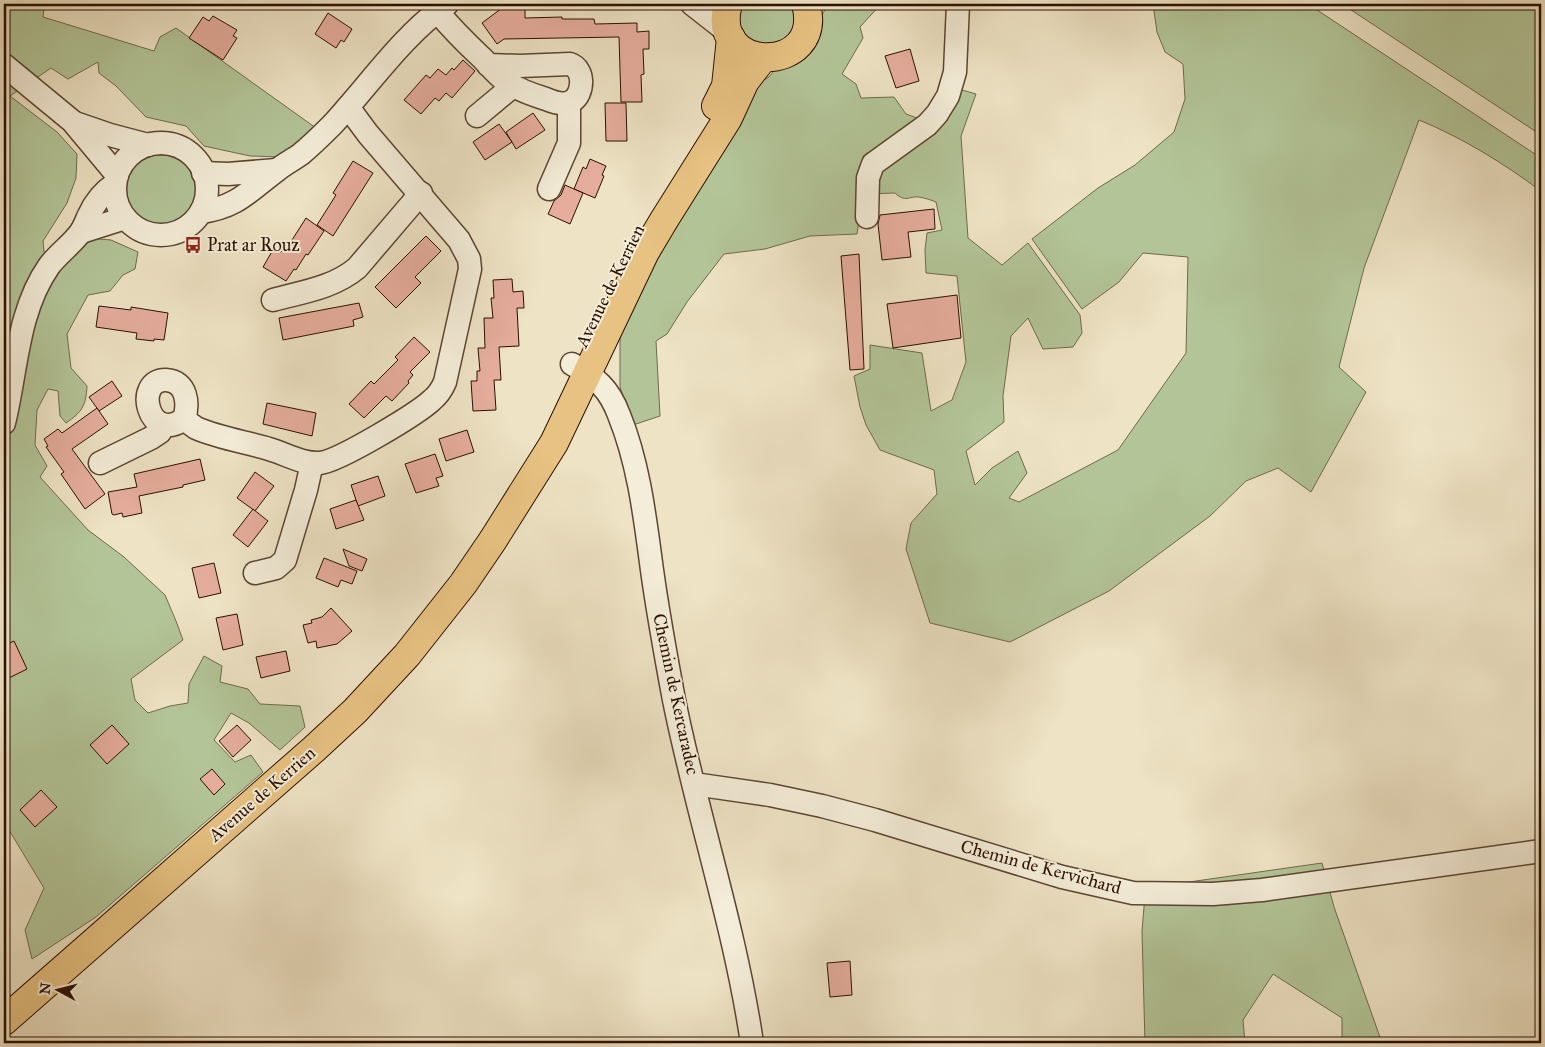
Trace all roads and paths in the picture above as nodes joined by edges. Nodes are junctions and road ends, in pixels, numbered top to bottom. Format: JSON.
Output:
{"nodes":[{"id":1,"x":692,"y":4,"type":"edge"},
{"id":2,"x":728,"y":4,"type":"edge"},
{"id":3,"x":958,"y":4,"type":"edge"},
{"id":4,"x":442,"y":7,"type":"edge"},
{"id":5,"x":810,"y":8,"type":"edge"},
{"id":6,"x":730,"y":35,"type":"junction"},
{"id":7,"x":763,"y":58,"type":"junction"},
{"id":8,"x":4,"y":65,"type":"edge"},
{"id":9,"x":488,"y":65,"type":"junction"},
{"id":10,"x":513,"y":86,"type":"junction"},
{"id":11,"x":570,"y":103,"type":"junction"},
{"id":12,"x":348,"y":107,"type":"junction"},
{"id":13,"x":477,"y":116,"type":"dead end"},
{"id":14,"x":72,"y":122,"type":"junction"},
{"id":15,"x":148,"y":145,"type":"junction"},
{"id":16,"x":276,"y":170,"type":"junction"},
{"id":17,"x":203,"y":173,"type":"junction"},
{"id":18,"x":116,"y":179,"type":"junction"},
{"id":19,"x":549,"y":189,"type":"dead end"},
{"id":20,"x":421,"y":193,"type":"junction"},
{"id":21,"x":201,"y":212,"type":"junction"},
{"id":22,"x":867,"y":217,"type":"dead end"},
{"id":23,"x":125,"y":218,"type":"junction"},
{"id":24,"x":81,"y":232,"type":"junction"},
{"id":25,"x":273,"y":300,"type":"dead end"},
{"id":26,"x":9,"y":359,"type":"edge"},
{"id":27,"x":580,"y":368,"type":"junction"},
{"id":28,"x":174,"y":422,"type":"junction"},
{"id":29,"x":4,"y":423,"type":"edge"},
{"id":30,"x":100,"y":463,"type":"dead end"},
{"id":31,"x":312,"y":463,"type":"junction"},
{"id":32,"x":255,"y":573,"type":"dead end"},
{"id":33,"x":694,"y":784,"type":"junction"},
{"id":34,"x":1541,"y":851,"type":"edge"},
{"id":35,"x":4,"y":1022,"type":"edge"},
{"id":36,"x":752,"y":1043,"type":"edge"}],
"edges":[{"from":1,"to":6,"type":"street"},
{"from":2,"to":6,"type":"main road","name":"Avenue de Kerrien"},
{"from":3,"to":22,"type":"street"},
{"from":4,"to":9,"type":"street"},
{"from":4,"to":12,"type":"street"},
{"from":5,"to":7,"type":"main road"},
{"from":6,"to":7,"type":"main road"},
{"from":6,"to":27,"type":"main road","name":"Avenue de Kerrien"},
{"from":7,"to":27,"type":"main road","name":"Avenue de Kerrien"},
{"from":8,"to":14,"type":"street"},
{"from":9,"to":10,"type":"street"},
{"from":9,"to":11,"type":"street"},
{"from":10,"to":11,"type":"street"},
{"from":10,"to":13,"type":"street"},
{"from":11,"to":19,"type":"street"},
{"from":12,"to":16,"type":"street"},
{"from":12,"to":20,"type":"street"},
{"from":14,"to":15,"type":"street"},
{"from":14,"to":18,"type":"street"},
{"from":15,"to":17,"type":"street"},
{"from":15,"to":18,"type":"street"},
{"from":16,"to":17,"type":"street"},
{"from":16,"to":21,"type":"street"},
{"from":17,"to":21,"type":"street"},
{"from":18,"to":23,"type":"street"},
{"from":18,"to":24,"type":"street"},
{"from":20,"to":25,"type":"street"},
{"from":20,"to":31,"type":"street"},
{"from":21,"to":23,"type":"street"},
{"from":23,"to":24,"type":"street"},
{"from":24,"to":26,"type":"street"},
{"from":26,"to":29,"type":"street"},
{"from":27,"to":33,"type":"street","name":"Chemin de Kercaradec"},
{"from":27,"to":35,"type":"main road","name":"Avenue de Kerrien"},
{"from":28,"to":28,"type":"street"},
{"from":28,"to":30,"type":"street"},
{"from":28,"to":31,"type":"street"},
{"from":31,"to":32,"type":"street"},
{"from":33,"to":34,"type":"street","name":"Chemin de Kervichard"},
{"from":33,"to":36,"type":"street","name":"Chemin de Kercaradec"}]}
